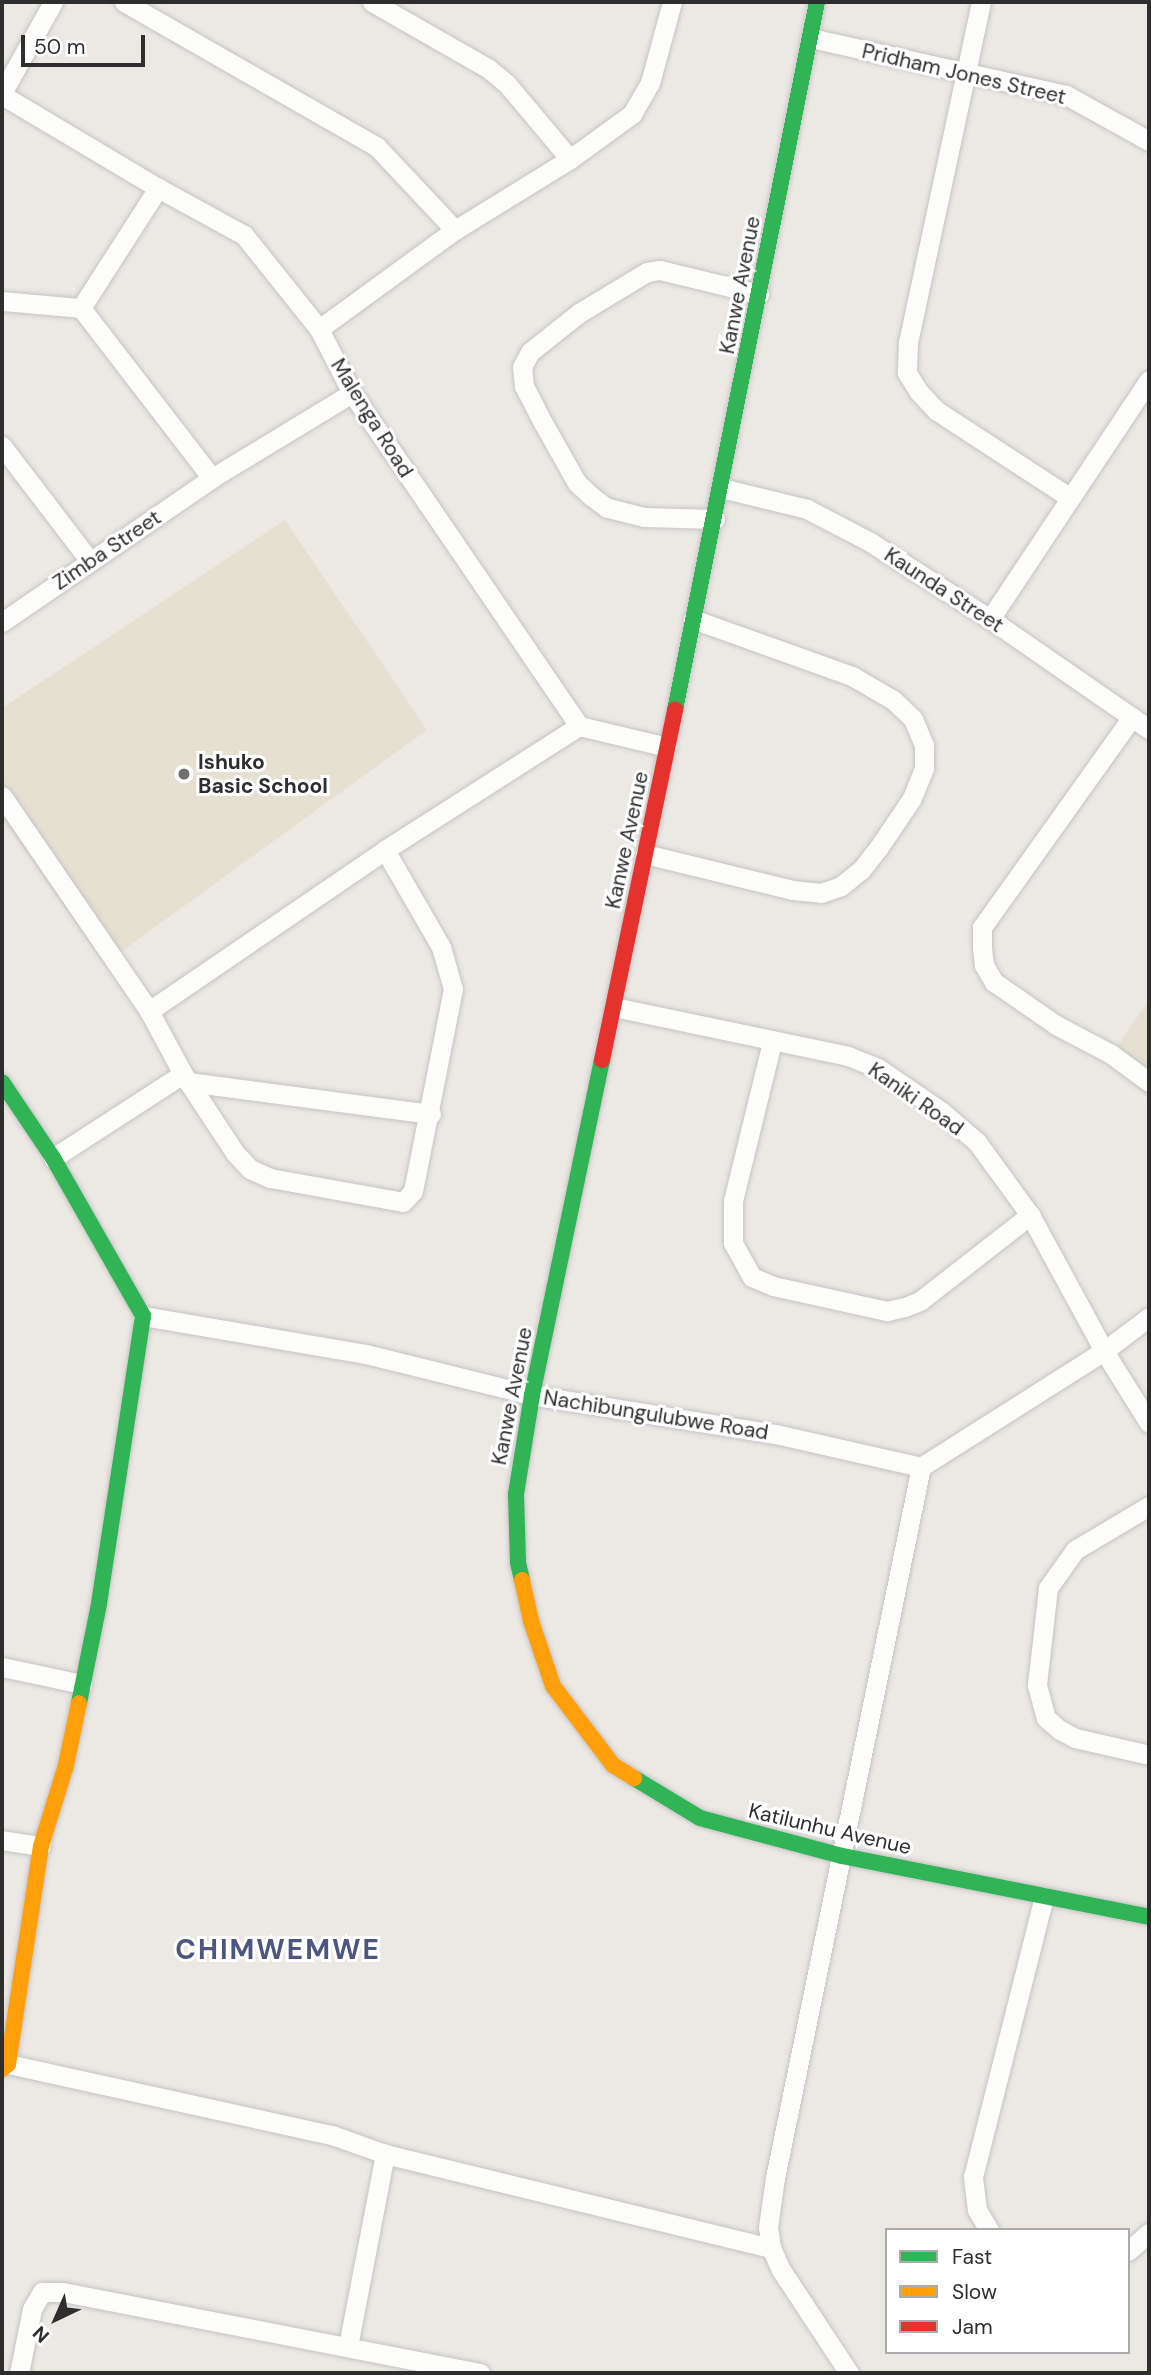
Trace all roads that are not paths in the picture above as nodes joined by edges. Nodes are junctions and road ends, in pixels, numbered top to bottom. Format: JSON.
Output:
{"nodes":[{"id":1,"x":53,"y":2,"type":"edge"},
{"id":2,"x":124,"y":2,"type":"edge"},
{"id":3,"x":372,"y":2,"type":"edge"},
{"id":4,"x":671,"y":2,"type":"edge"},
{"id":5,"x":817,"y":2,"type":"edge"},
{"id":6,"x":981,"y":2,"type":"edge"},
{"id":7,"x":811,"y":38,"type":"junction"},
{"id":8,"x":964,"y":74,"type":"junction"},
{"id":9,"x":2,"y":94,"type":"edge"},
{"id":10,"x":1149,"y":141,"type":"edge"},
{"id":11,"x":570,"y":159,"type":"junction"},
{"id":12,"x":158,"y":188,"type":"junction"},
{"id":13,"x":455,"y":230,"type":"junction"},
{"id":14,"x":759,"y":294,"type":"junction"},
{"id":15,"x":2,"y":301,"type":"edge"},
{"id":16,"x":81,"y":308,"type":"junction"},
{"id":17,"x":319,"y":329,"type":"junction"},
{"id":18,"x":1149,"y":380,"type":"edge"},
{"id":19,"x":352,"y":393,"type":"junction"},
{"id":20,"x":2,"y":446,"type":"edge"},
{"id":21,"x":212,"y":478,"type":"junction"},
{"id":22,"x":721,"y":488,"type":"junction"},
{"id":23,"x":1069,"y":497,"type":"junction"},
{"id":24,"x":715,"y":519,"type":"junction"},
{"id":25,"x":90,"y":561,"type":"junction"},
{"id":26,"x":694,"y":619,"type":"junction"},
{"id":27,"x":990,"y":619,"type":"junction"},
{"id":28,"x":2,"y":622,"type":"edge"},
{"id":29,"x":1132,"y":717,"type":"junction"},
{"id":30,"x":579,"y":726,"type":"junction"},
{"id":31,"x":1149,"y":729,"type":"edge"},
{"id":32,"x":667,"y":747,"type":"junction"},
{"id":33,"x":2,"y":796,"type":"edge"},
{"id":34,"x":385,"y":850,"type":"junction"},
{"id":35,"x":645,"y":854,"type":"junction"},
{"id":36,"x":614,"y":1007,"type":"junction"},
{"id":37,"x":149,"y":1011,"type":"junction"},
{"id":38,"x":772,"y":1042,"type":"junction"},
{"id":39,"x":185,"y":1078,"type":"junction"},
{"id":40,"x":1149,"y":1082,"type":"edge"},
{"id":41,"x":3,"y":1087,"type":"edge"},
{"id":42,"x":431,"y":1114,"type":"junction"},
{"id":43,"x":53,"y":1158,"type":"junction"},
{"id":44,"x":1030,"y":1215,"type":"junction"},
{"id":45,"x":144,"y":1316,"type":"junction"},
{"id":46,"x":1149,"y":1317,"type":"edge"},
{"id":47,"x":1104,"y":1351,"type":"junction"},
{"id":48,"x":532,"y":1395,"type":"junction"},
{"id":49,"x":1149,"y":1423,"type":"edge"},
{"id":50,"x":920,"y":1467,"type":"junction"},
{"id":51,"x":1149,"y":1506,"type":"edge"},
{"id":52,"x":2,"y":1667,"type":"edge"},
{"id":53,"x":82,"y":1684,"type":"junction"},
{"id":54,"x":553,"y":1686,"type":"joint"},
{"id":55,"x":1149,"y":1755,"type":"edge"},
{"id":56,"x":2,"y":1840,"type":"edge"},
{"id":57,"x":41,"y":1846,"type":"junction"},
{"id":58,"x":842,"y":1856,"type":"junction"},
{"id":59,"x":1044,"y":1897,"type":"junction"},
{"id":60,"x":1149,"y":1917,"type":"edge"},
{"id":61,"x":5,"y":2067,"type":"edge"},
{"id":62,"x":385,"y":2154,"type":"junction"},
{"id":63,"x":988,"y":2228,"type":"edge"},
{"id":64,"x":1149,"y":2233,"type":"edge"},
{"id":65,"x":771,"y":2248,"type":"junction"},
{"id":66,"x":1130,"y":2249,"type":"edge"},
{"id":67,"x":348,"y":2346,"type":"junction"},
{"id":68,"x":19,"y":2373,"type":"edge"},
{"id":69,"x":480,"y":2373,"type":"edge"},
{"id":70,"x":849,"y":2373,"type":"edge"}],
"edges":[{"from":1,"to":9,"type":"street"},
{"from":2,"to":13,"type":"street"},
{"from":3,"to":11,"type":"street"},
{"from":4,"to":11,"type":"street"},
{"from":5,"to":7,"type":"main road","name":"Kanwe Avenue"},
{"from":6,"to":8,"type":"street"},
{"from":7,"to":8,"type":"street","name":"Pridham Jones Street"},
{"from":7,"to":14,"type":"main road","name":"Kanwe Avenue"},
{"from":8,"to":10,"type":"street","name":"Pridham Jones Street"},
{"from":8,"to":23,"type":"street"},
{"from":9,"to":12,"type":"street","name":"Malenga Road"},
{"from":11,"to":13,"type":"street"},
{"from":12,"to":16,"type":"street"},
{"from":12,"to":17,"type":"street","name":"Malenga Road"},
{"from":13,"to":17,"type":"street"},
{"from":14,"to":22,"type":"main road","name":"Kanwe Avenue"},
{"from":14,"to":24,"type":"street"},
{"from":15,"to":16,"type":"street"},
{"from":16,"to":21,"type":"street"},
{"from":17,"to":19,"type":"street","name":"Malenga Road"},
{"from":18,"to":23,"type":"street"},
{"from":19,"to":21,"type":"street","name":"Zimba Street"},
{"from":19,"to":30,"type":"street","name":"Malenga Road"},
{"from":20,"to":25,"type":"street"},
{"from":21,"to":25,"type":"street","name":"Zimba Street"},
{"from":22,"to":24,"type":"main road","name":"Kanwe Avenue"},
{"from":22,"to":27,"type":"street","name":"Kaunda Street"},
{"from":23,"to":27,"type":"street"},
{"from":24,"to":26,"type":"main road","name":"Kanwe Avenue"},
{"from":25,"to":28,"type":"street","name":"Zimba Street"},
{"from":26,"to":32,"type":"main road","name":"Kanwe Avenue"},
{"from":26,"to":35,"type":"street"},
{"from":27,"to":29,"type":"street","name":"Kaunda Street"},
{"from":29,"to":31,"type":"street","name":"Kaunda Street"},
{"from":29,"to":40,"type":"street"},
{"from":30,"to":32,"type":"street"},
{"from":30,"to":34,"type":"street"},
{"from":32,"to":35,"type":"main road","name":"Kanwe Avenue"},
{"from":33,"to":37,"type":"street"},
{"from":34,"to":37,"type":"street"},
{"from":34,"to":42,"type":"street"},
{"from":35,"to":36,"type":"main road","name":"Kanwe Avenue"},
{"from":36,"to":38,"type":"street","name":"Kaniki Road"},
{"from":36,"to":48,"type":"main road","name":"Kanwe Avenue"},
{"from":37,"to":39,"type":"street"},
{"from":38,"to":44,"type":"street","name":"Kaniki Road"},
{"from":38,"to":44,"type":"street"},
{"from":39,"to":42,"type":"street"},
{"from":39,"to":42,"type":"street"},
{"from":39,"to":43,"type":"street"},
{"from":41,"to":43,"type":"main road"},
{"from":43,"to":45,"type":"main road"},
{"from":44,"to":47,"type":"street","name":"Kaniki Road"},
{"from":45,"to":48,"type":"street","name":"Nachibungulubwe Road"},
{"from":45,"to":53,"type":"main road"},
{"from":46,"to":47,"type":"street"},
{"from":47,"to":49,"type":"street","name":"Kaniki Road"},
{"from":47,"to":50,"type":"street"},
{"from":48,"to":50,"type":"street","name":"Nachibungulubwe Road"},
{"from":48,"to":54,"type":"main road","name":"Kanwe Avenue"},
{"from":50,"to":58,"type":"street"},
{"from":51,"to":55,"type":"street"},
{"from":52,"to":53,"type":"street"},
{"from":53,"to":57,"type":"main road"},
{"from":54,"to":58,"type":"main road","name":"Katilunhu Avenue"},
{"from":56,"to":57,"type":"street"},
{"from":57,"to":61,"type":"main road"},
{"from":58,"to":59,"type":"main road","name":"Katilunhu Avenue"},
{"from":58,"to":65,"type":"street"},
{"from":59,"to":60,"type":"main road","name":"Katilunhu Avenue"},
{"from":59,"to":63,"type":"street"},
{"from":61,"to":62,"type":"street"},
{"from":62,"to":65,"type":"street"},
{"from":62,"to":67,"type":"street"},
{"from":64,"to":66,"type":"street"},
{"from":65,"to":70,"type":"street"},
{"from":67,"to":68,"type":"street"},
{"from":67,"to":69,"type":"street"}]}
